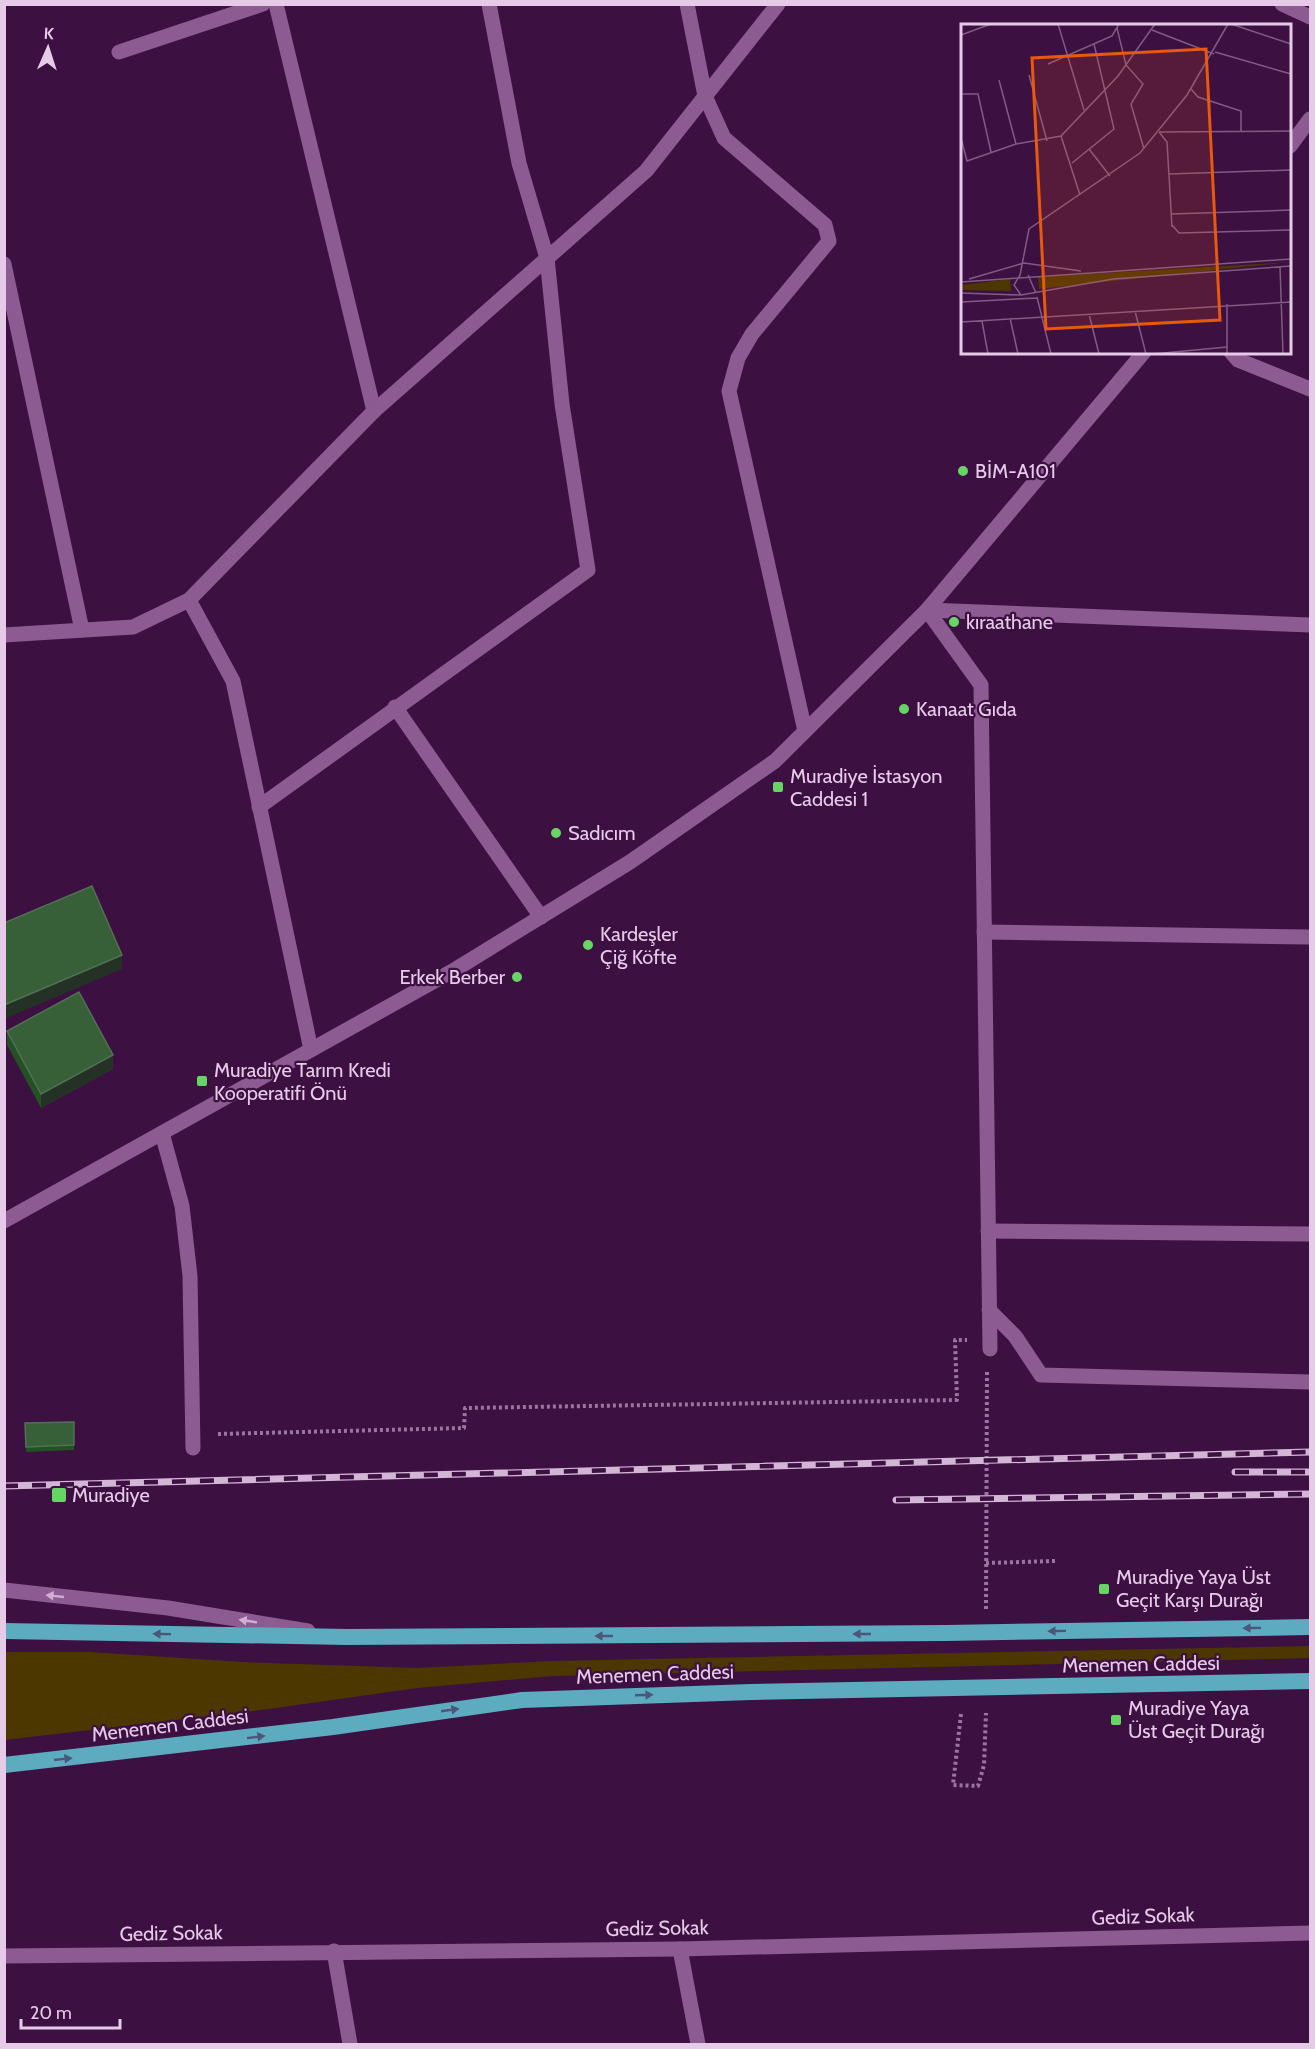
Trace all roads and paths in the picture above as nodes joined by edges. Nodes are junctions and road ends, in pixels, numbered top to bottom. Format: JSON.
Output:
{"nodes":[{"id":1,"x":262,"y":4,"type":"edge"},
{"id":2,"x":276,"y":4,"type":"edge"},
{"id":3,"x":489,"y":4,"type":"edge"},
{"id":4,"x":687,"y":4,"type":"edge"},
{"id":5,"x":778,"y":4,"type":"edge"},
{"id":6,"x":1282,"y":4,"type":"edge"},
{"id":7,"x":1311,"y":17,"type":"edge"},
{"id":8,"x":119,"y":52,"type":"dead end"},
{"id":9,"x":705,"y":96,"type":"junction"},
{"id":10,"x":1311,"y":118,"type":"edge"},
{"id":11,"x":1291,"y":145,"type":"edge"},
{"id":12,"x":547,"y":258,"type":"junction"},
{"id":13,"x":4,"y":264,"type":"edge"},
{"id":14,"x":1142,"y":354,"type":"edge"},
{"id":15,"x":1233,"y":354,"type":"edge"},
{"id":16,"x":1311,"y":389,"type":"edge"},
{"id":17,"x":374,"y":411,"type":"junction"},
{"id":18,"x":189,"y":600,"type":"junction"},
{"id":19,"x":927,"y":610,"type":"junction"},
{"id":20,"x":1311,"y":625,"type":"edge"},
{"id":21,"x":82,"y":630,"type":"junction"},
{"id":22,"x":4,"y":635,"type":"edge"},
{"id":23,"x":395,"y":707,"type":"junction"},
{"id":24,"x":806,"y":731,"type":"junction"},
{"id":25,"x":259,"y":807,"type":"junction"},
{"id":26,"x":541,"y":917,"type":"junction"},
{"id":27,"x":984,"y":932,"type":"junction"},
{"id":28,"x":1311,"y":937,"type":"edge"},
{"id":29,"x":311,"y":1050,"type":"junction"},
{"id":30,"x":162,"y":1133,"type":"junction"},
{"id":31,"x":4,"y":1221,"type":"edge"},
{"id":32,"x":988,"y":1231,"type":"junction"},
{"id":33,"x":1311,"y":1234,"type":"edge"},
{"id":34,"x":989,"y":1310,"type":"junction"},
{"id":35,"x":990,"y":1344,"type":"junction"},
{"id":36,"x":1311,"y":1382,"type":"edge"},
{"id":37,"x":193,"y":1441,"type":"joint"},
{"id":38,"x":1055,"y":1561,"type":"dead end"},
{"id":39,"x":986,"y":1563,"type":"junction"},
{"id":40,"x":4,"y":1590,"type":"edge"},
{"id":41,"x":986,"y":1610,"type":"dead end"},
{"id":42,"x":1311,"y":1627,"type":"edge"},
{"id":43,"x":4,"y":1631,"type":"edge"},
{"id":44,"x":347,"y":1637,"type":"junction"},
{"id":45,"x":1311,"y":1681,"type":"edge"},
{"id":46,"x":986,"y":1704,"type":"dead end"},
{"id":47,"x":961,"y":1714,"type":"dead end"},
{"id":48,"x":4,"y":1765,"type":"edge"},
{"id":49,"x":1311,"y":1933,"type":"edge"},
{"id":50,"x":680,"y":1949,"type":"junction"},
{"id":51,"x":333,"y":1952,"type":"junction"},
{"id":52,"x":4,"y":1956,"type":"edge"},
{"id":53,"x":350,"y":2044,"type":"edge"},
{"id":54,"x":698,"y":2044,"type":"edge"}],
"edges":[{"from":1,"to":8,"type":"street"},
{"from":2,"to":17,"type":"street"},
{"from":3,"to":12,"type":"street"},
{"from":4,"to":9,"type":"street"},
{"from":5,"to":9,"type":"street"},
{"from":6,"to":7,"type":"street"},
{"from":9,"to":12,"type":"street"},
{"from":9,"to":24,"type":"street"},
{"from":10,"to":11,"type":"street"},
{"from":12,"to":17,"type":"street"},
{"from":12,"to":23,"type":"street"},
{"from":13,"to":21,"type":"street"},
{"from":14,"to":19,"type":"street"},
{"from":15,"to":16,"type":"street"},
{"from":17,"to":18,"type":"street"},
{"from":18,"to":21,"type":"street"},
{"from":18,"to":25,"type":"street"},
{"from":19,"to":20,"type":"street"},
{"from":19,"to":24,"type":"street"},
{"from":19,"to":27,"type":"street"},
{"from":21,"to":22,"type":"street"},
{"from":23,"to":25,"type":"street"},
{"from":23,"to":26,"type":"street"},
{"from":24,"to":26,"type":"street"},
{"from":25,"to":29,"type":"street"},
{"from":26,"to":29,"type":"street"},
{"from":27,"to":28,"type":"street"},
{"from":27,"to":32,"type":"street"},
{"from":29,"to":30,"type":"street"},
{"from":30,"to":31,"type":"street"},
{"from":30,"to":37,"type":"street"},
{"from":32,"to":33,"type":"street"},
{"from":32,"to":34,"type":"street"},
{"from":34,"to":35,"type":"street"},
{"from":34,"to":36,"type":"street"},
{"from":35,"to":37,"type":"path"},
{"from":35,"to":39,"type":"path"},
{"from":38,"to":39,"type":"path"},
{"from":39,"to":41,"type":"path"},
{"from":44,"to":40,"type":"street","one_way":true},
{"from":42,"to":44,"type":"highway","name":"Menemen Caddesi","one_way":true},
{"from":44,"to":43,"type":"highway","name":"Menemen Caddesi","one_way":true},
{"from":48,"to":45,"type":"highway","name":"Menemen Caddesi","one_way":true},
{"from":46,"to":47,"type":"path"},
{"from":49,"to":50,"type":"street","name":"Gediz Sokak"},
{"from":50,"to":51,"type":"street","name":"Gediz Sokak"},
{"from":50,"to":54,"type":"street"},
{"from":51,"to":52,"type":"street","name":"Gediz Sokak"},
{"from":51,"to":53,"type":"street"}]}
